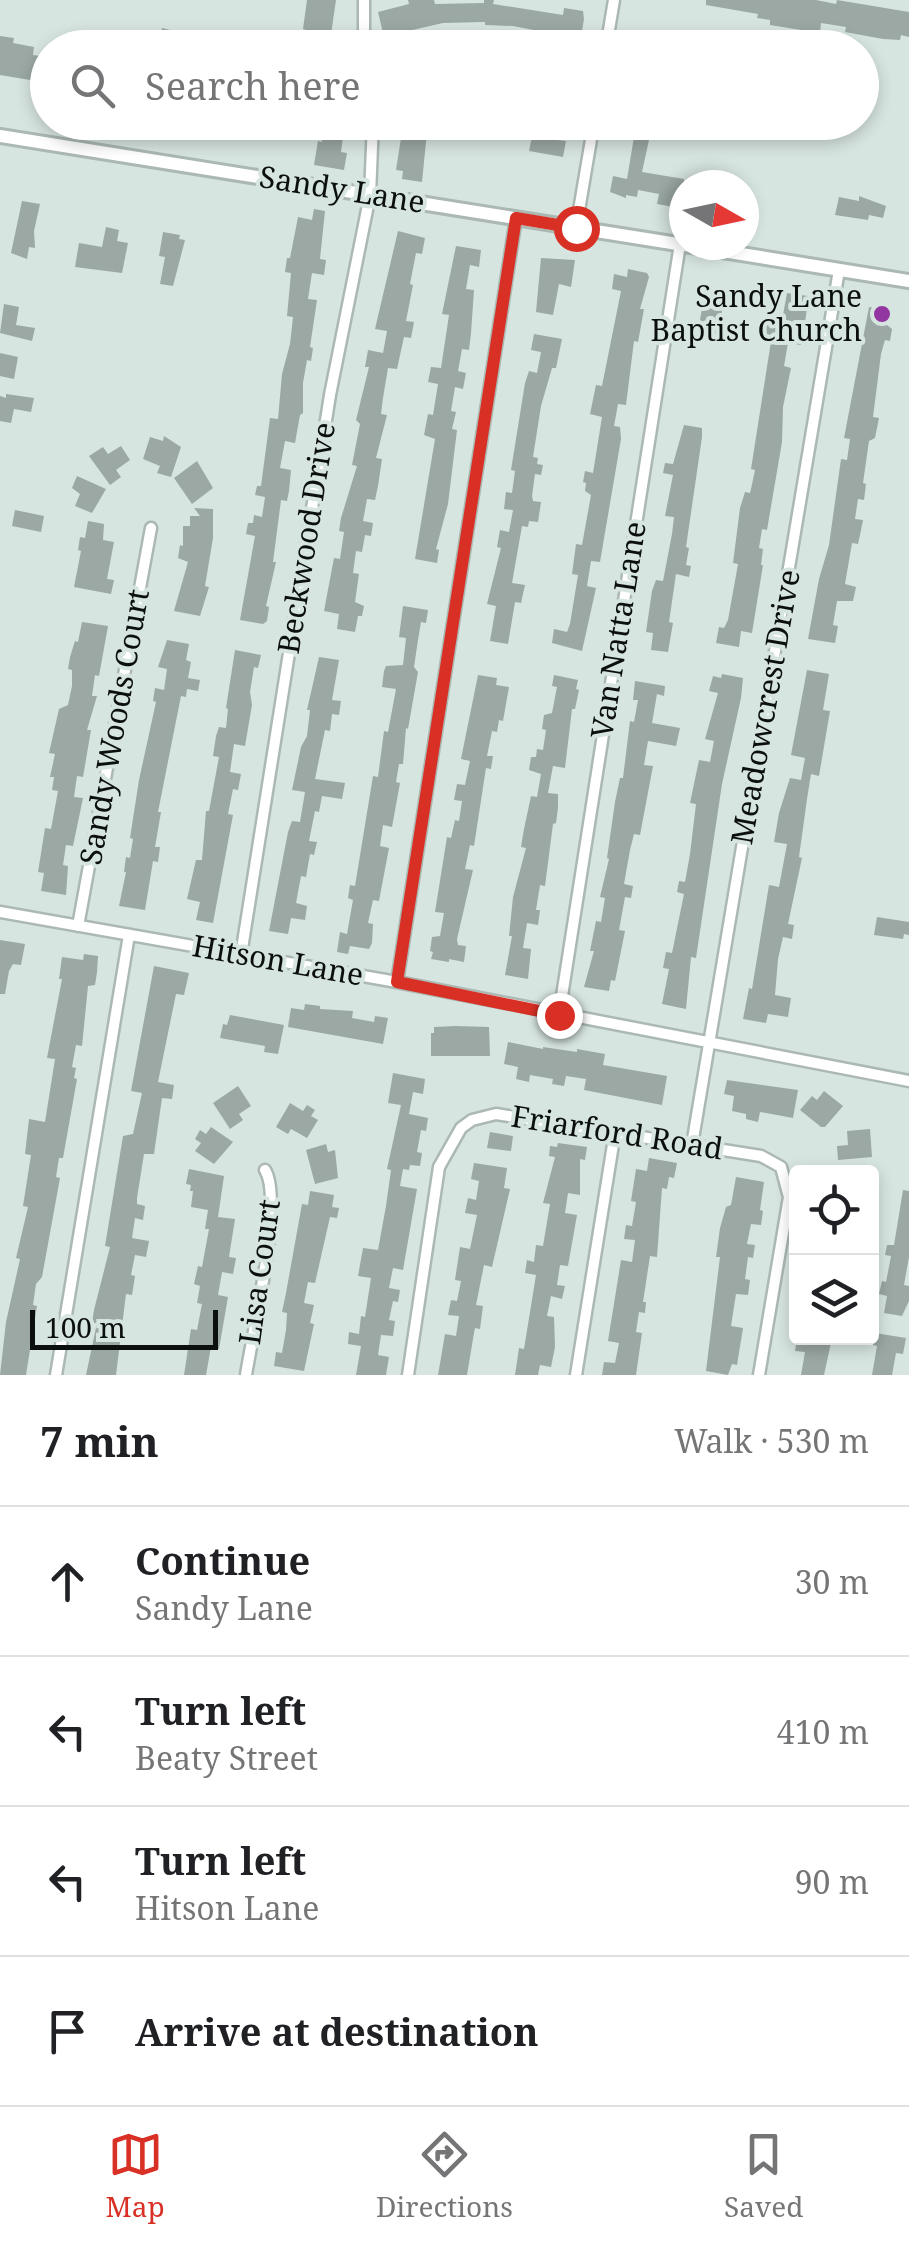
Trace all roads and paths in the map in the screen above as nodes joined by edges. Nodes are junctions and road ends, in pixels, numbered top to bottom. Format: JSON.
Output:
{"nodes":[{"id":1,"x":364,"y":0,"type":"edge"},
{"id":2,"x":614,"y":0,"type":"edge"},
{"id":3,"x":364,"y":30,"type":"edge"},
{"id":4,"x":609,"y":30,"type":"edge"},
{"id":5,"x":0,"y":136,"type":"edge"},
{"id":6,"x":372,"y":140,"type":"edge"},
{"id":7,"x":591,"y":140,"type":"edge"},
{"id":8,"x":370,"y":195,"type":"junction"},
{"id":9,"x":516,"y":218,"type":"junction"},
{"id":10,"x":576,"y":228,"type":"junction"},
{"id":11,"x":669,"y":243,"type":"edge"},
{"id":12,"x":759,"y":257,"type":"edge"},
{"id":13,"x":681,"y":260,"type":"edge"},
{"id":14,"x":839,"y":270,"type":"junction"},
{"id":15,"x":909,"y":281,"type":"edge"},
{"id":16,"x":151,"y":528,"type":"dead end"},
{"id":17,"x":0,"y":912,"type":"edge"},
{"id":18,"x":78,"y":926,"type":"junction"},
{"id":19,"x":128,"y":935,"type":"junction"},
{"id":20,"x":241,"y":954,"type":"junction"},
{"id":21,"x":397,"y":982,"type":"junction"},
{"id":22,"x":559,"y":1015,"type":"junction"},
{"id":23,"x":709,"y":1044,"type":"junction"},
{"id":24,"x":909,"y":1081,"type":"edge"},
{"id":25,"x":615,"y":1132,"type":"junction"},
{"id":26,"x":692,"y":1145,"type":"junction"},
{"id":27,"x":266,"y":1170,"type":"dead end"},
{"id":28,"x":56,"y":1375,"type":"edge"},
{"id":29,"x":246,"y":1375,"type":"edge"},
{"id":30,"x":408,"y":1375,"type":"edge"},
{"id":31,"x":576,"y":1375,"type":"edge"},
{"id":32,"x":759,"y":1375,"type":"edge"}],
"edges":[{"from":1,"to":3,"type":"street"},
{"from":2,"to":4,"type":"street"},
{"from":5,"to":8,"type":"street","name":"Sandy Lane"},
{"from":6,"to":8,"type":"street","name":"Beckwood Drive"},
{"from":7,"to":10,"type":"street"},
{"from":8,"to":9,"type":"street","name":"Sandy Lane"},
{"from":8,"to":20,"type":"street","name":"Beckwood Drive"},
{"from":9,"to":10,"type":"street","name":"Sandy Lane"},
{"from":9,"to":21,"type":"street"},
{"from":10,"to":11,"type":"street","name":"Sandy Lane"},
{"from":12,"to":14,"type":"street","name":"Sandy Lane"},
{"from":13,"to":22,"type":"street","name":"Van Natta Lane"},
{"from":14,"to":15,"type":"street","name":"Sandy Lane"},
{"from":14,"to":23,"type":"street","name":"Meadowcrest Drive"},
{"from":16,"to":18,"type":"street","name":"Sandy Woods Court"},
{"from":17,"to":18,"type":"street","name":"Hitson Lane"},
{"from":18,"to":19,"type":"street","name":"Hitson Lane"},
{"from":19,"to":20,"type":"street","name":"Hitson Lane"},
{"from":19,"to":28,"type":"street"},
{"from":20,"to":21,"type":"street","name":"Hitson Lane"},
{"from":21,"to":22,"type":"street","name":"Hitson Lane"},
{"from":22,"to":23,"type":"street","name":"Hitson Lane"},
{"from":23,"to":24,"type":"street","name":"Hitson Lane"},
{"from":23,"to":26,"type":"street","name":"Meadowcrest Drive"},
{"from":25,"to":26,"type":"street","name":"Friarford Road"},
{"from":25,"to":30,"type":"street","name":"Friarford Road"},
{"from":25,"to":31,"type":"street"},
{"from":26,"to":32,"type":"street","name":"Friarford Road"},
{"from":27,"to":29,"type":"street","name":"Lisa Court"}]}
